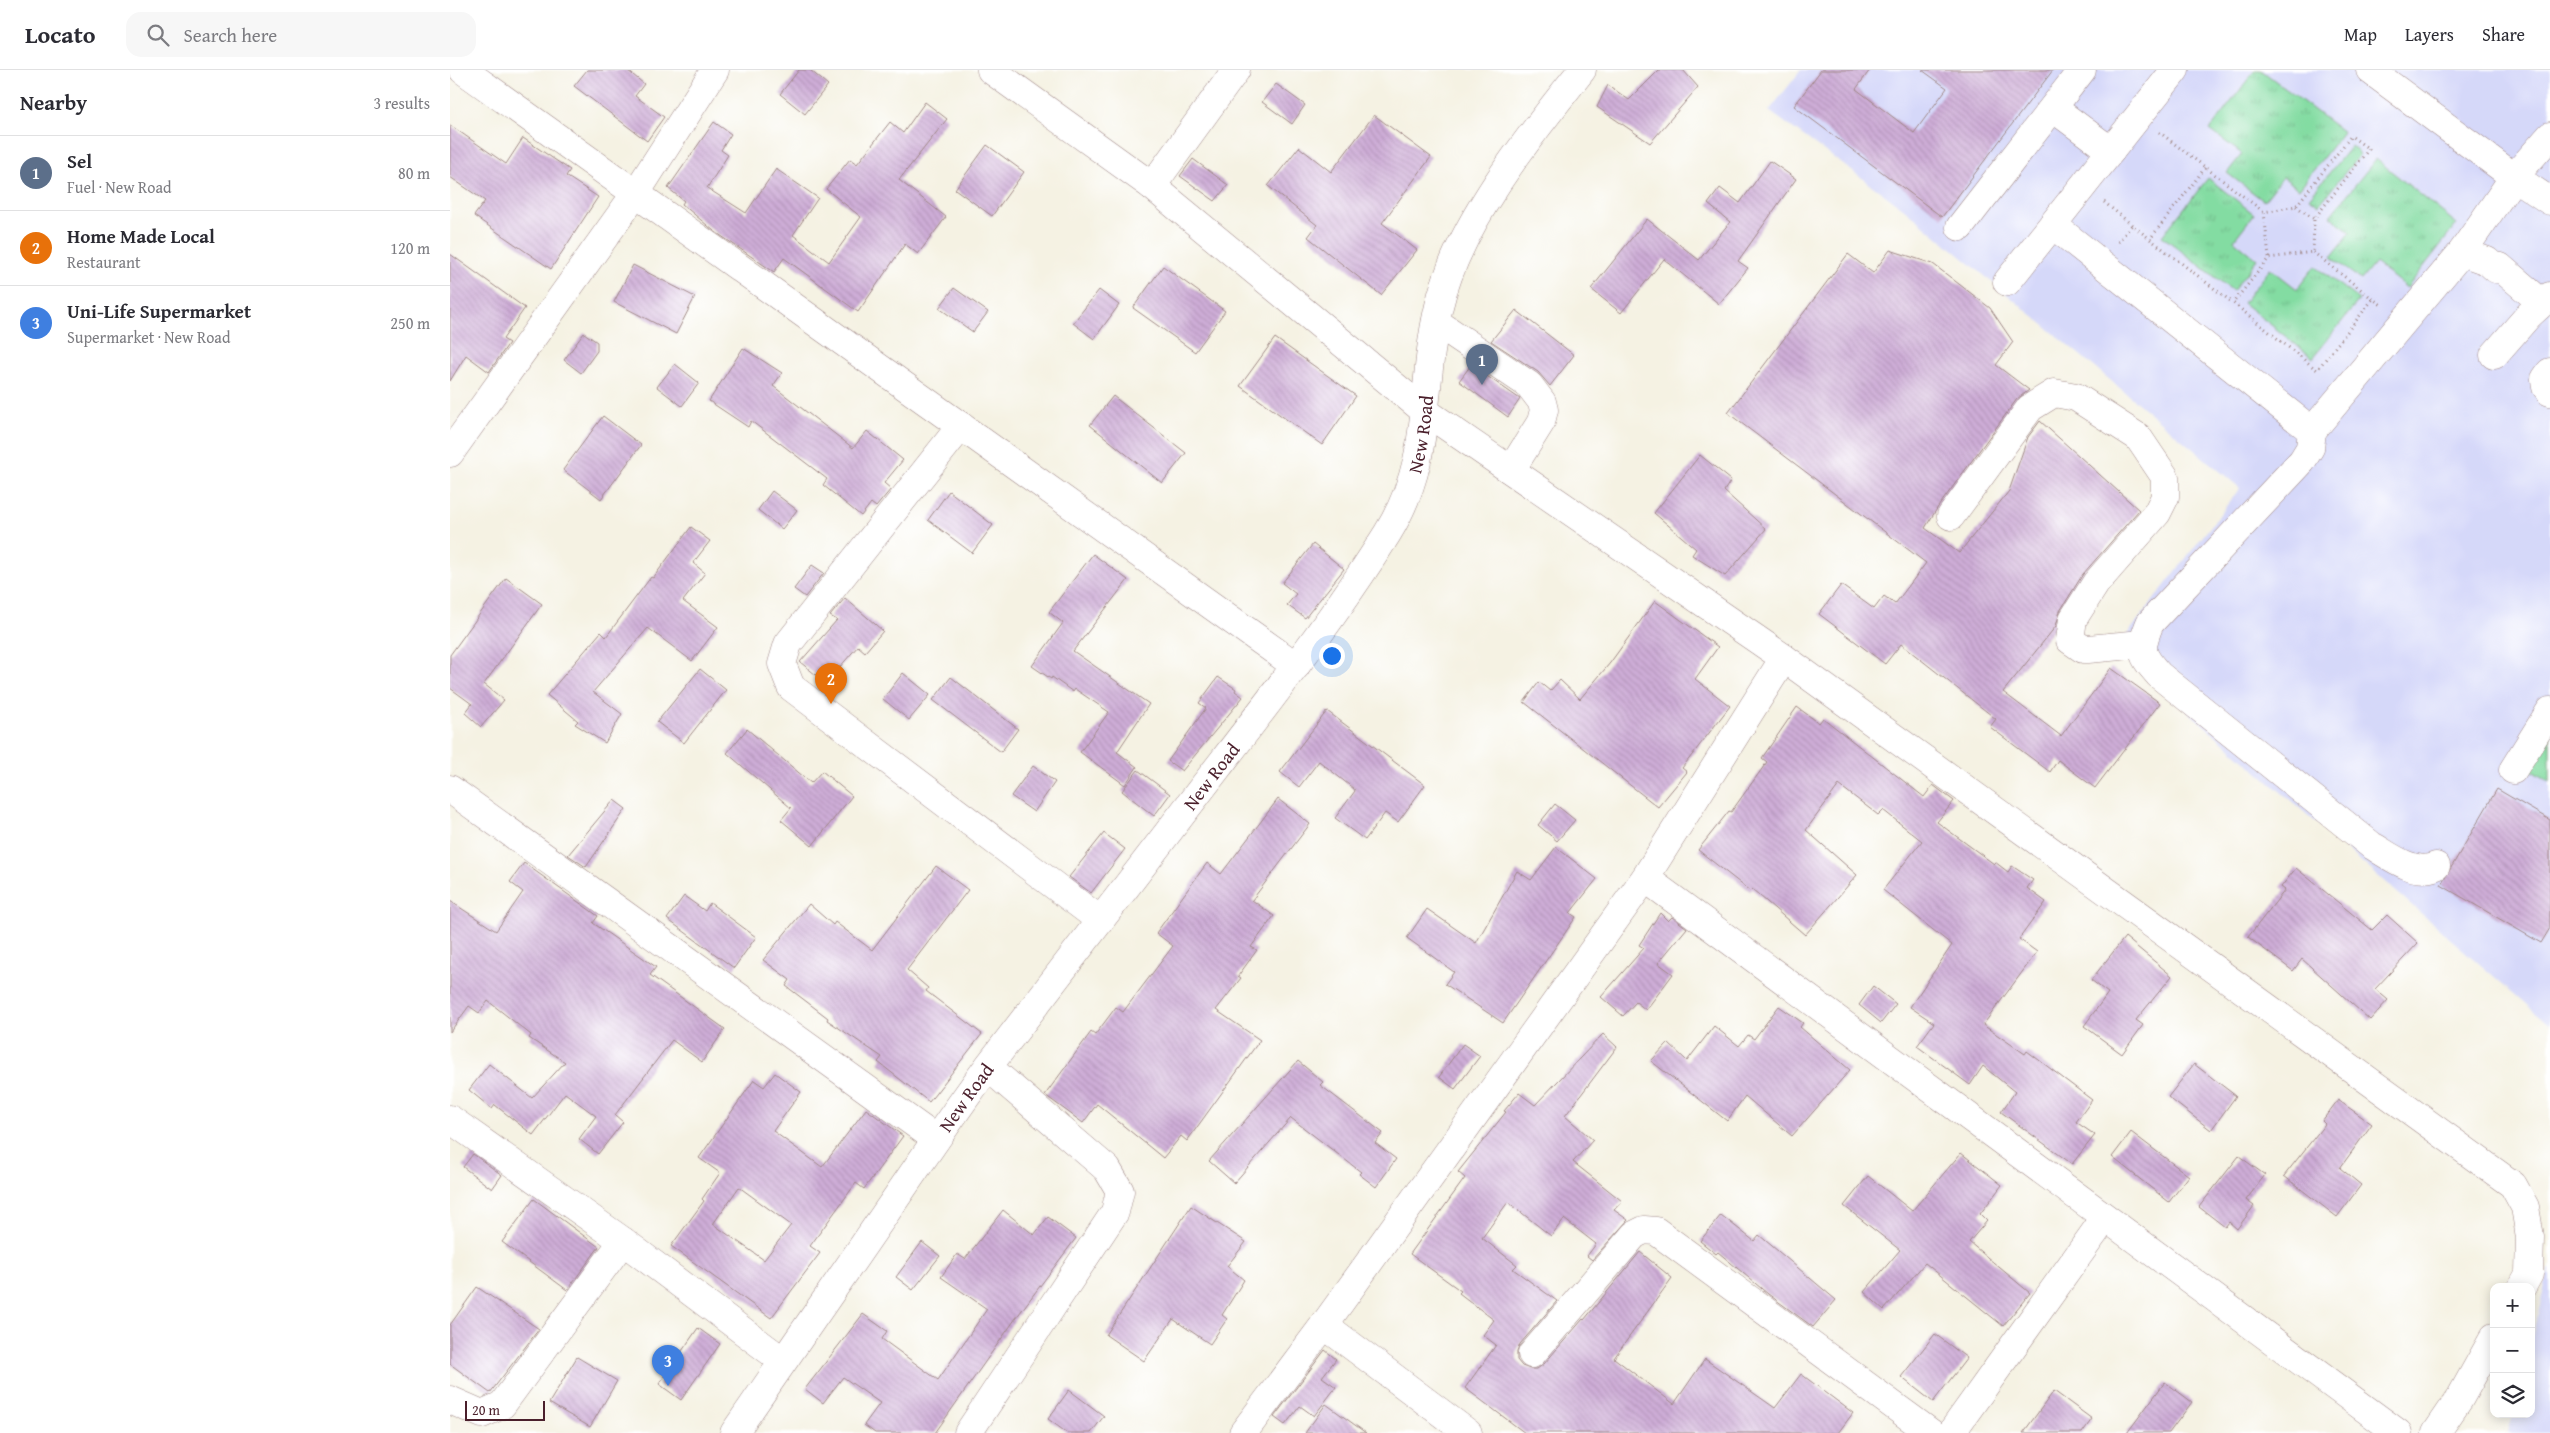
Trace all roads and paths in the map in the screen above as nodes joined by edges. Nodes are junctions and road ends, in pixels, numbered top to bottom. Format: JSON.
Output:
{"nodes":[{"id":1,"x":463,"y":70,"type":"edge"},
{"id":2,"x":715,"y":70,"type":"edge"},
{"id":3,"x":991,"y":70,"type":"edge"},
{"id":4,"x":1236,"y":70,"type":"edge"},
{"id":5,"x":1582,"y":70,"type":"edge"},
{"id":6,"x":2082,"y":70,"type":"edge"},
{"id":7,"x":2175,"y":70,"type":"edge"},
{"id":8,"x":2370,"y":70,"type":"edge"},
{"id":9,"x":2054,"y":108,"type":"junction"},
{"id":10,"x":2139,"y":116,"type":"junction"},
{"id":11,"x":2550,"y":136,"type":"edge"},
{"id":12,"x":2111,"y":151,"type":"junction"},
{"id":13,"x":2205,"y":168,"type":"junction"},
{"id":14,"x":2514,"y":177,"type":"junction"},
{"id":15,"x":1152,"y":186,"type":"junction"},
{"id":16,"x":2084,"y":186,"type":"junction"},
{"id":17,"x":636,"y":193,"type":"junction"},
{"id":18,"x":2550,"y":201,"type":"edge"},
{"id":19,"x":2296,"y":206,"type":"junction"},
{"id":20,"x":2264,"y":212,"type":"junction"},
{"id":21,"x":2314,"y":219,"type":"junction"},
{"id":22,"x":2053,"y":225,"type":"junction"},
{"id":23,"x":2132,"y":225,"type":"junction"},
{"id":24,"x":1960,"y":227,"type":"dead end"},
{"id":25,"x":2150,"y":238,"type":"junction"},
{"id":26,"x":2313,"y":252,"type":"junction"},
{"id":27,"x":2462,"y":252,"type":"junction"},
{"id":28,"x":2269,"y":258,"type":"junction"},
{"id":29,"x":2101,"y":263,"type":"junction"},
{"id":30,"x":2007,"y":282,"type":"dead end"},
{"id":31,"x":2373,"y":299,"type":"junction"},
{"id":32,"x":2546,"y":300,"type":"edge"},
{"id":33,"x":2233,"y":303,"type":"junction"},
{"id":34,"x":2404,"y":321,"type":"junction"},
{"id":35,"x":1436,"y":322,"type":"junction"},
{"id":36,"x":2494,"y":355,"type":"dead end"},
{"id":37,"x":2550,"y":372,"type":"edge"},
{"id":38,"x":2550,"y":392,"type":"edge"},
{"id":39,"x":1426,"y":412,"type":"junction"},
{"id":40,"x":961,"y":426,"type":"junction"},
{"id":41,"x":2312,"y":432,"type":"junction"},
{"id":42,"x":452,"y":446,"type":"edge"},
{"id":43,"x":1511,"y":470,"type":"junction"},
{"id":44,"x":1951,"y":516,"type":"dead end"},
{"id":45,"x":2142,"y":644,"type":"junction"},
{"id":46,"x":1784,"y":658,"type":"junction"},
{"id":47,"x":1296,"y":666,"type":"junction"},
{"id":48,"x":2550,"y":711,"type":"edge"},
{"id":49,"x":2513,"y":770,"type":"dead end"},
{"id":50,"x":450,"y":789,"type":"edge"},
{"id":51,"x":2436,"y":866,"type":"dead end"},
{"id":52,"x":1645,"y":878,"type":"junction"},
{"id":53,"x":1100,"y":920,"type":"junction"},
{"id":54,"x":988,"y":1067,"type":"junction"},
{"id":55,"x":450,"y":1119,"type":"edge"},
{"id":56,"x":936,"y":1140,"type":"junction"},
{"id":57,"x":2105,"y":1218,"type":"junction"},
{"id":58,"x":623,"y":1241,"type":"junction"},
{"id":59,"x":2524,"y":1283,"type":"edge"},
{"id":60,"x":1324,"y":1325,"type":"junction"},
{"id":61,"x":2490,"y":1344,"type":"edge"},
{"id":62,"x":1532,"y":1354,"type":"dead end"},
{"id":63,"x":783,"y":1361,"type":"junction"},
{"id":64,"x":450,"y":1400,"type":"edge"},
{"id":65,"x":734,"y":1433,"type":"edge"},
{"id":66,"x":968,"y":1433,"type":"edge"},
{"id":67,"x":1243,"y":1433,"type":"edge"},
{"id":68,"x":1468,"y":1433,"type":"edge"},
{"id":69,"x":1931,"y":1433,"type":"edge"},
{"id":70,"x":1951,"y":1433,"type":"edge"},
{"id":71,"x":2398,"y":1433,"type":"edge"},
{"id":72,"x":2436,"y":1433,"type":"edge"}],
"edges":[{"from":1,"to":17,"type":"street"},
{"from":2,"to":17,"type":"street"},
{"from":3,"to":15,"type":"street"},
{"from":4,"to":15,"type":"street"},
{"from":5,"to":35,"type":"street","name":"New Road"},
{"from":6,"to":9,"type":"street"},
{"from":7,"to":10,"type":"street"},
{"from":8,"to":14,"type":"street"},
{"from":9,"to":12,"type":"street"},
{"from":9,"to":24,"type":"street"},
{"from":10,"to":12,"type":"street"},
{"from":10,"to":13,"type":"path"},
{"from":11,"to":14,"type":"street"},
{"from":12,"to":16,"type":"street"},
{"from":13,"to":20,"type":"path"},
{"from":13,"to":25,"type":"path"},
{"from":14,"to":18,"type":"street"},
{"from":14,"to":27,"type":"street"},
{"from":15,"to":39,"type":"street"},
{"from":16,"to":22,"type":"street"},
{"from":16,"to":23,"type":"path"},
{"from":17,"to":40,"type":"street"},
{"from":17,"to":42,"type":"street"},
{"from":19,"to":20,"type":"path"},
{"from":19,"to":21,"type":"path"},
{"from":19,"to":21,"type":"path"},
{"from":20,"to":28,"type":"path"},
{"from":21,"to":26,"type":"path"},
{"from":22,"to":29,"type":"street"},
{"from":22,"to":30,"type":"street"},
{"from":23,"to":25,"type":"path"},
{"from":23,"to":29,"type":"path"},
{"from":25,"to":33,"type":"path"},
{"from":26,"to":28,"type":"path"},
{"from":26,"to":31,"type":"path"},
{"from":27,"to":32,"type":"street"},
{"from":27,"to":34,"type":"street"},
{"from":28,"to":33,"type":"path"},
{"from":29,"to":41,"type":"street"},
{"from":31,"to":33,"type":"path"},
{"from":31,"to":34,"type":"path"},
{"from":32,"to":36,"type":"street"},
{"from":34,"to":41,"type":"street"},
{"from":35,"to":39,"type":"street","name":"New Road"},
{"from":35,"to":43,"type":"street"},
{"from":37,"to":38,"type":"street"},
{"from":39,"to":43,"type":"street"},
{"from":39,"to":47,"type":"street","name":"New Road"},
{"from":40,"to":47,"type":"street"},
{"from":40,"to":53,"type":"street"},
{"from":41,"to":45,"type":"street"},
{"from":43,"to":46,"type":"street"},
{"from":44,"to":45,"type":"street"},
{"from":45,"to":51,"type":"street"},
{"from":46,"to":52,"type":"street"},
{"from":46,"to":59,"type":"street"},
{"from":47,"to":53,"type":"street","name":"New Road"},
{"from":48,"to":49,"type":"street"},
{"from":50,"to":56,"type":"street"},
{"from":52,"to":57,"type":"street"},
{"from":52,"to":60,"type":"street"},
{"from":53,"to":54,"type":"street","name":"New Road"},
{"from":54,"to":56,"type":"street","name":"New Road"},
{"from":54,"to":66,"type":"street"},
{"from":55,"to":58,"type":"street"},
{"from":56,"to":63,"type":"street","name":"New Road"},
{"from":57,"to":70,"type":"street"},
{"from":57,"to":71,"type":"street"},
{"from":58,"to":63,"type":"street"},
{"from":58,"to":64,"type":"street"},
{"from":60,"to":67,"type":"street"},
{"from":60,"to":68,"type":"street"},
{"from":61,"to":72,"type":"street"},
{"from":62,"to":69,"type":"street"},
{"from":63,"to":65,"type":"street","name":"New Road"}]}
